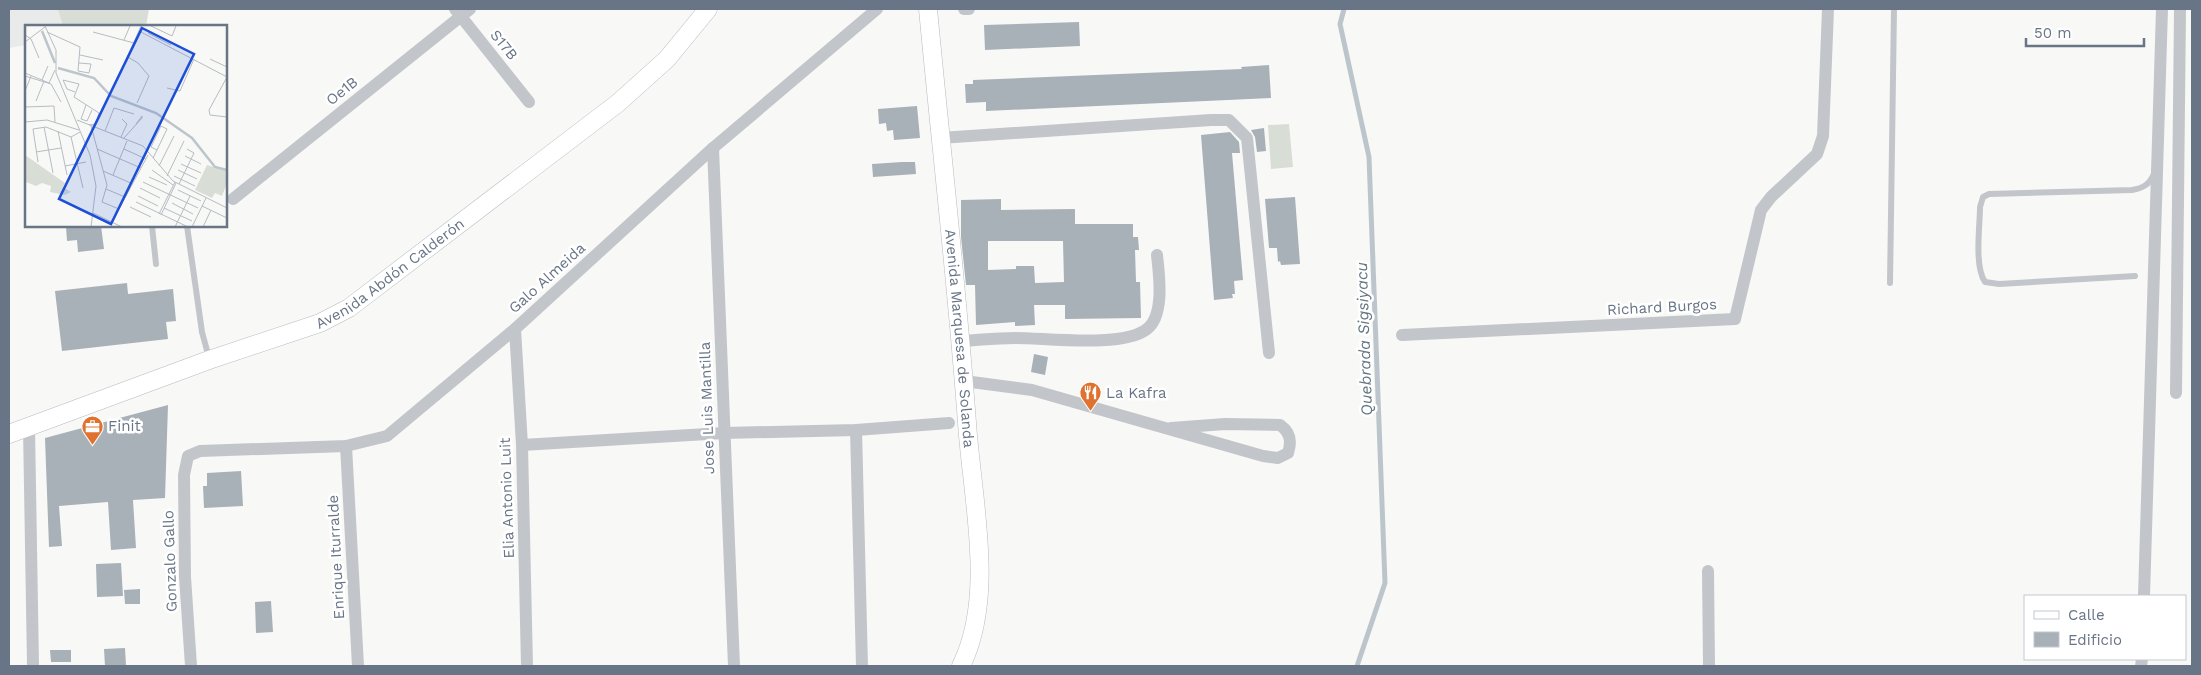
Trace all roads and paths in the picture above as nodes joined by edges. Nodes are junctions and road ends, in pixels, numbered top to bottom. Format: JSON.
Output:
{"nodes":[{"id":1,"x":708,"y":9,"type":"edge"},
{"id":2,"x":877,"y":9,"type":"edge"},
{"id":3,"x":928,"y":9,"type":"edge"},
{"id":4,"x":964,"y":9,"type":"edge"},
{"id":5,"x":969,"y":9,"type":"edge"},
{"id":6,"x":1828,"y":9,"type":"edge"},
{"id":7,"x":1894,"y":9,"type":"edge"},
{"id":8,"x":2162,"y":9,"type":"edge"},
{"id":9,"x":2180,"y":9,"type":"edge"},
{"id":10,"x":462,"y":11,"type":"edge"},
{"id":11,"x":529,"y":102,"type":"dead end"},
{"id":12,"x":940,"y":138,"type":"junction"},
{"id":13,"x":713,"y":148,"type":"junction"},
{"id":14,"x":2157,"y":166,"type":"junction"},
{"id":15,"x":234,"y":198,"type":"dead end"},
{"id":16,"x":152,"y":228,"type":"edge"},
{"id":17,"x":187,"y":228,"type":"edge"},
{"id":18,"x":1157,"y":255,"type":"dead end"},
{"id":19,"x":156,"y":264,"type":"dead end"},
{"id":20,"x":2135,"y":276,"type":"dead end"},
{"id":21,"x":1890,"y":283,"type":"dead end"},
{"id":22,"x":515,"y":329,"type":"junction"},
{"id":23,"x":1402,"y":335,"type":"dead end"},
{"id":24,"x":962,"y":341,"type":"junction"},
{"id":25,"x":1269,"y":353,"type":"dead end"},
{"id":26,"x":209,"y":360,"type":"junction"},
{"id":27,"x":964,"y":381,"type":"junction"},
{"id":28,"x":2176,"y":393,"type":"dead end"},
{"id":29,"x":949,"y":423,"type":"dead end"},
{"id":30,"x":29,"y":427,"type":"junction"},
{"id":31,"x":1171,"y":428,"type":"junction"},
{"id":32,"x":856,"y":430,"type":"junction"},
{"id":33,"x":724,"y":433,"type":"junction"},
{"id":34,"x":9,"y":434,"type":"edge"},
{"id":35,"x":522,"y":444,"type":"junction"},
{"id":36,"x":346,"y":446,"type":"junction"},
{"id":37,"x":188,"y":456,"type":"joint"},
{"id":38,"x":1708,"y":571,"type":"dead end"},
{"id":39,"x":2144,"y":595,"type":"edge"},
{"id":40,"x":33,"y":666,"type":"edge"},
{"id":41,"x":191,"y":666,"type":"edge"},
{"id":42,"x":358,"y":666,"type":"edge"},
{"id":43,"x":528,"y":666,"type":"edge"},
{"id":44,"x":734,"y":666,"type":"edge"},
{"id":45,"x":862,"y":666,"type":"edge"},
{"id":46,"x":961,"y":666,"type":"edge"},
{"id":47,"x":1709,"y":666,"type":"edge"}],
"edges":[{"from":1,"to":26,"type":"street","name":"Avenida Abdón Calderón"},
{"from":2,"to":13,"type":"street","name":"Galo Almeida"},
{"from":3,"to":12,"type":"street","name":"Avenida Marquesa de Solanda"},
{"from":4,"to":5,"type":"street"},
{"from":6,"to":23,"type":"street","name":"Richard Burgos"},
{"from":7,"to":21,"type":"lane"},
{"from":8,"to":14,"type":"street"},
{"from":9,"to":28,"type":"street"},
{"from":10,"to":11,"type":"street","name":"S17B"},
{"from":10,"to":15,"type":"street","name":"Oe1B"},
{"from":12,"to":24,"type":"street","name":"Avenida Marquesa de Solanda"},
{"from":12,"to":25,"type":"street"},
{"from":13,"to":22,"type":"street","name":"Galo Almeida"},
{"from":13,"to":33,"type":"street","name":"Jose Luis Mantilla"},
{"from":14,"to":20,"type":"lane"},
{"from":14,"to":39,"type":"street"},
{"from":16,"to":19,"type":"lane"},
{"from":17,"to":26,"type":"lane"},
{"from":18,"to":24,"type":"street"},
{"from":22,"to":35,"type":"street","name":"Elia Antonio Luit"},
{"from":22,"to":36,"type":"street","name":"Galo Almeida"},
{"from":24,"to":27,"type":"street","name":"Avenida Marquesa de Solanda"},
{"from":26,"to":30,"type":"street","name":"Avenida Abdón Calderón"},
{"from":27,"to":31,"type":"street"},
{"from":27,"to":46,"type":"street","name":"Avenida Marquesa de Solanda"},
{"from":29,"to":32,"type":"street"},
{"from":30,"to":34,"type":"street","name":"Avenida Abdón Calderón"},
{"from":30,"to":40,"type":"street"},
{"from":31,"to":31,"type":"street"},
{"from":32,"to":33,"type":"street"},
{"from":32,"to":45,"type":"street"},
{"from":33,"to":35,"type":"street"},
{"from":33,"to":44,"type":"street","name":"Jose Luis Mantilla"},
{"from":35,"to":43,"type":"street","name":"Elia Antonio Luit"},
{"from":36,"to":37,"type":"street","name":"Galo Almeida"},
{"from":36,"to":42,"type":"street","name":"Enrique Iturralde"},
{"from":37,"to":41,"type":"street","name":"Gonzalo Gallo"},
{"from":38,"to":47,"type":"street"}]}
